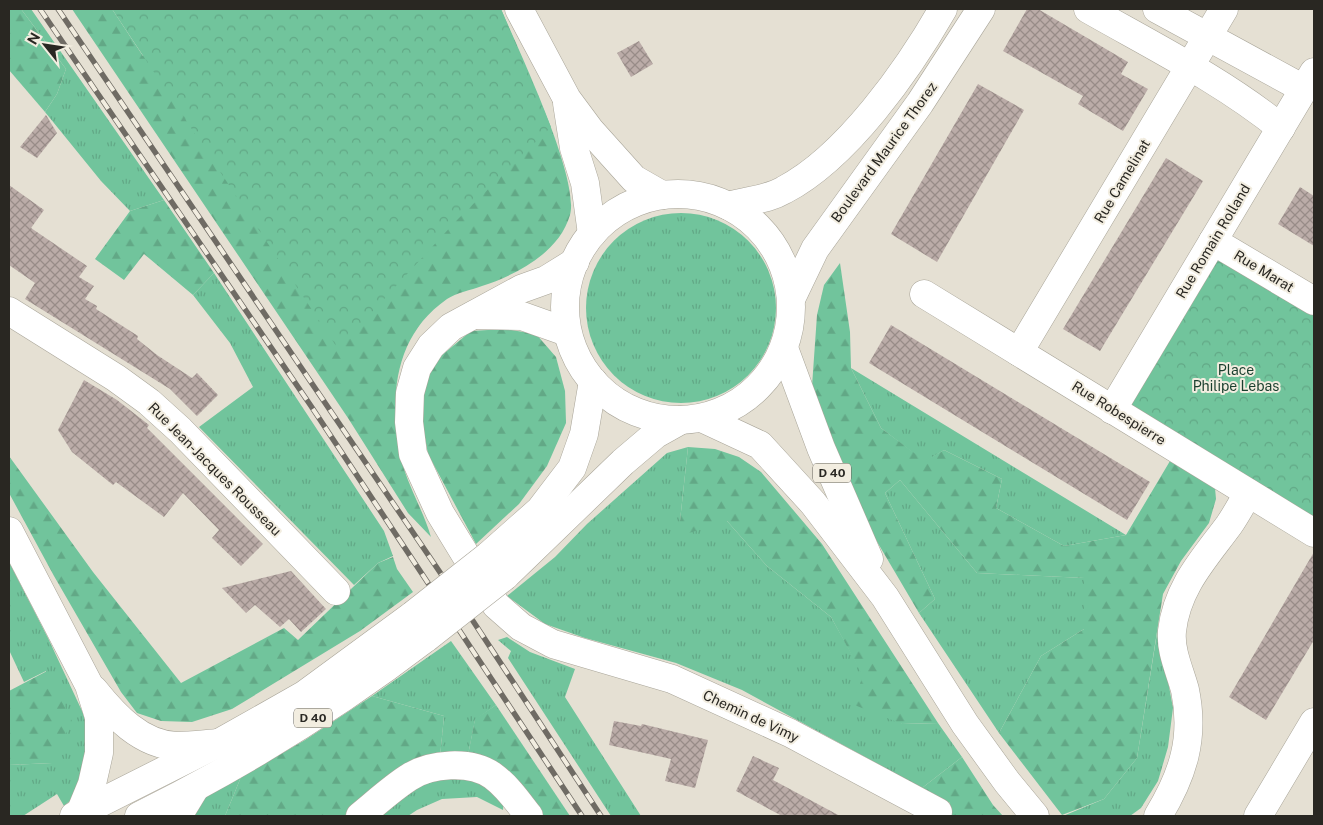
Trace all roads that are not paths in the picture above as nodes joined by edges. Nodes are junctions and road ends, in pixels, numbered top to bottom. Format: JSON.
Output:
{"nodes":[{"id":1,"x":519,"y":9,"type":"edge"},
{"id":2,"x":944,"y":9,"type":"edge"},
{"id":3,"x":980,"y":9,"type":"edge"},
{"id":4,"x":1088,"y":9,"type":"edge"},
{"id":5,"x":1157,"y":9,"type":"edge"},
{"id":6,"x":1224,"y":9,"type":"edge"},
{"id":7,"x":1208,"y":38,"type":"junction"},
{"id":8,"x":1190,"y":67,"type":"junction"},
{"id":9,"x":1309,"y":81,"type":"edge"},
{"id":10,"x":566,"y":99,"type":"junction"},
{"id":11,"x":1281,"y":128,"type":"junction"},
{"id":12,"x":662,"y":195,"type":"junction"},
{"id":13,"x":729,"y":206,"type":"junction"},
{"id":14,"x":592,"y":234,"type":"junction"},
{"id":15,"x":1214,"y":241,"type":"junction"},
{"id":16,"x":575,"y":262,"type":"junction"},
{"id":17,"x":924,"y":294,"type":"dead end"},
{"id":18,"x":792,"y":297,"type":"junction"},
{"id":19,"x":1314,"y":301,"type":"edge"},
{"id":20,"x":9,"y":311,"type":"edge"},
{"id":21,"x":470,"y":315,"type":"junction"},
{"id":22,"x":567,"y":332,"type":"junction"},
{"id":23,"x":784,"y":348,"type":"junction"},
{"id":24,"x":1019,"y":352,"type":"junction"},
{"id":25,"x":593,"y":381,"type":"junction"},
{"id":26,"x":1112,"y":410,"type":"junction"},
{"id":27,"x":692,"y":419,"type":"junction"},
{"id":28,"x":1248,"y":493,"type":"junction"},
{"id":29,"x":9,"y":531,"type":"edge"},
{"id":30,"x":1314,"y":533,"type":"edge"},
{"id":31,"x":497,"y":566,"type":"junction"},
{"id":32,"x":336,"y":591,"type":"dead end"},
{"id":33,"x":885,"y":597,"type":"junction"},
{"id":34,"x":419,"y":626,"type":"junction"},
{"id":35,"x":90,"y":684,"type":"junction"},
{"id":36,"x":1314,"y":722,"type":"edge"},
{"id":37,"x":219,"y":743,"type":"junction"},
{"id":38,"x":195,"y":788,"type":"junction"},
{"id":39,"x":938,"y":812,"type":"dead end"},
{"id":40,"x":77,"y":815,"type":"edge"},
{"id":41,"x":139,"y":816,"type":"edge"},
{"id":42,"x":178,"y":816,"type":"edge"},
{"id":43,"x":360,"y":816,"type":"edge"},
{"id":44,"x":528,"y":816,"type":"edge"},
{"id":45,"x":1036,"y":816,"type":"edge"},
{"id":46,"x":1158,"y":816,"type":"edge"},
{"id":47,"x":1258,"y":816,"type":"edge"}],
"edges":[{"from":1,"to":10,"type":"street"},
{"from":2,"to":13,"type":"street"},
{"from":3,"to":18,"type":"street","name":"Boulevard Maurice Thorez"},
{"from":4,"to":8,"type":"street"},
{"from":5,"to":7,"type":"street"},
{"from":6,"to":7,"type":"street","name":"Rue Camelinat"},
{"from":7,"to":8,"type":"street","name":"Rue Camelinat"},
{"from":7,"to":9,"type":"street"},
{"from":8,"to":11,"type":"street"},
{"from":8,"to":24,"type":"street","name":"Rue Camelinat"},
{"from":9,"to":11,"type":"street","name":"Rue Romain Rolland"},
{"from":10,"to":12,"type":"street"},
{"from":10,"to":14,"type":"street"},
{"from":11,"to":15,"type":"street","name":"Rue Romain Rolland"},
{"from":12,"to":13,"type":"street"},
{"from":12,"to":14,"type":"street"},
{"from":13,"to":18,"type":"street"},
{"from":14,"to":16,"type":"street"},
{"from":15,"to":19,"type":"street","name":"Rue Marat"},
{"from":15,"to":26,"type":"street","name":"Rue Romain Rolland"},
{"from":16,"to":21,"type":"street","name":"Chemin de Vimy"},
{"from":16,"to":22,"type":"street"},
{"from":17,"to":24,"type":"street","name":"Rue Robespierre"},
{"from":18,"to":23,"type":"street"},
{"from":20,"to":32,"type":"street","name":"Rue Jean-Jacques Rousseau"},
{"from":21,"to":22,"type":"street"},
{"from":21,"to":39,"type":"street","name":"Chemin de Vimy"},
{"from":22,"to":25,"type":"street"},
{"from":23,"to":27,"type":"street"},
{"from":23,"to":33,"type":"street","number":"D 40"},
{"from":24,"to":26,"type":"street","name":"Rue Robespierre"},
{"from":25,"to":27,"type":"street"},
{"from":25,"to":31,"type":"street","number":"D 40"},
{"from":26,"to":28,"type":"street","name":"Rue Robespierre"},
{"from":27,"to":31,"type":"street","number":"D 40"},
{"from":27,"to":33,"type":"street","number":"D 40"},
{"from":28,"to":30,"type":"street","name":"Rue Robespierre"},
{"from":28,"to":46,"type":"street"},
{"from":29,"to":35,"type":"street"},
{"from":31,"to":34,"type":"street","number":"D 40","bridge":true},
{"from":33,"to":45,"type":"street","number":"D 40"},
{"from":34,"to":37,"type":"street","number":"D 40"},
{"from":34,"to":38,"type":"street","number":"D 40"},
{"from":35,"to":37,"type":"street"},
{"from":35,"to":40,"type":"street"},
{"from":36,"to":47,"type":"street"},
{"from":37,"to":40,"type":"street","number":"D 40"},
{"from":38,"to":41,"type":"street","number":"D 40"},
{"from":38,"to":42,"type":"street"},
{"from":43,"to":44,"type":"street"}]}
